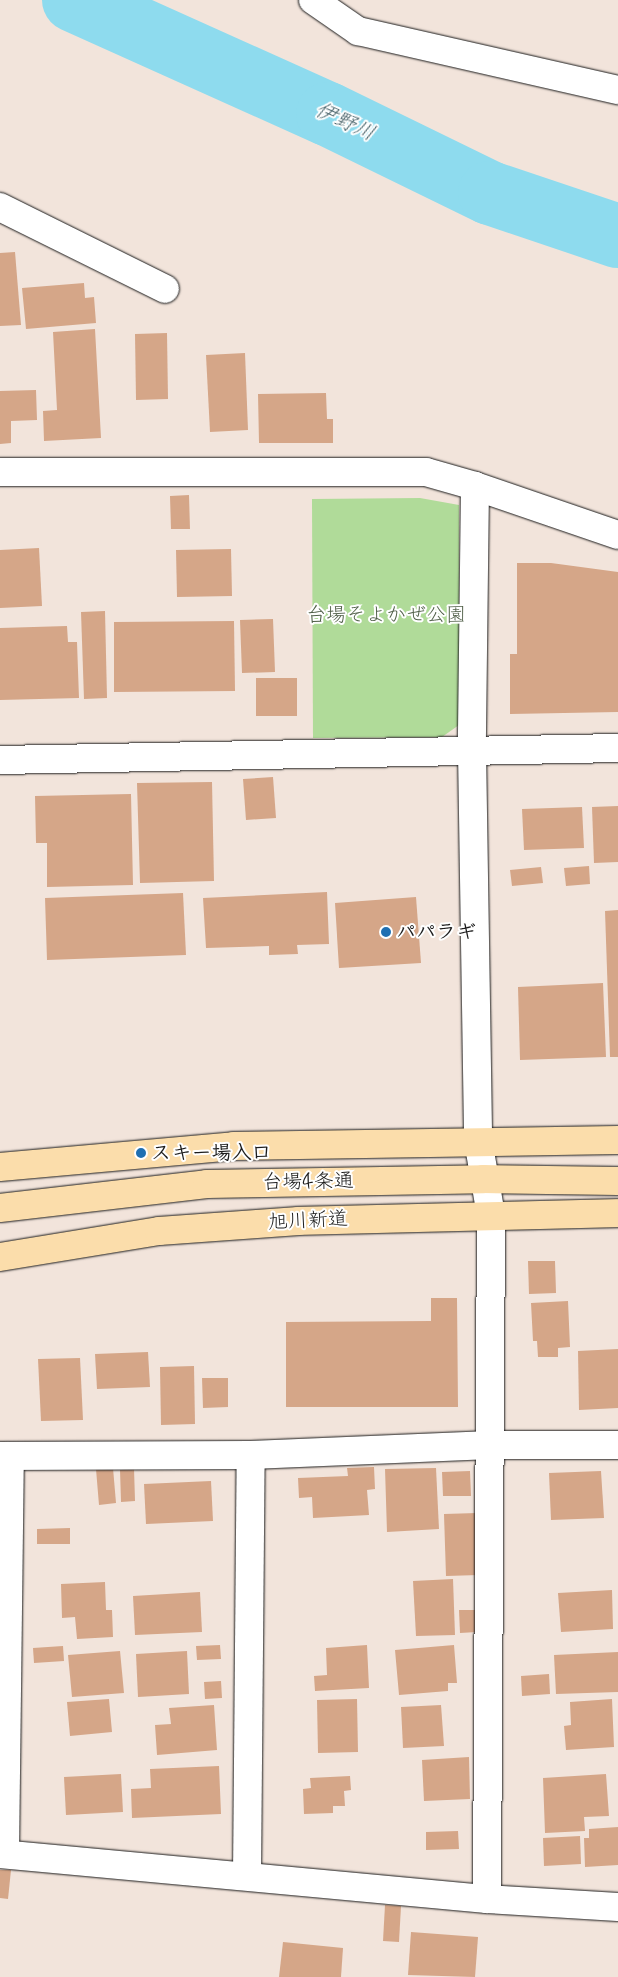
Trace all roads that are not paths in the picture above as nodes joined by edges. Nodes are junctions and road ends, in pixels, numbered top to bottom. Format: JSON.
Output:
{"nodes":[{"id":1,"x":314,"y":0,"type":"edge"},
{"id":2,"x":618,"y":90,"type":"edge"},
{"id":3,"x":0,"y":207,"type":"edge"},
{"id":4,"x":165,"y":289,"type":"dead end"},
{"id":5,"x":0,"y":472,"type":"edge"},
{"id":6,"x":475,"y":486,"type":"junction"},
{"id":7,"x":618,"y":535,"type":"edge"},
{"id":8,"x":618,"y":748,"type":"edge"},
{"id":9,"x":472,"y":750,"type":"junction"},
{"id":10,"x":0,"y":760,"type":"edge"},
{"id":11,"x":478,"y":1140,"type":"junction"},
{"id":12,"x":618,"y":1140,"type":"edge"},
{"id":13,"x":0,"y":1167,"type":"edge"},
{"id":14,"x":483,"y":1179,"type":"junction"},
{"id":15,"x":618,"y":1181,"type":"edge"},
{"id":16,"x":0,"y":1208,"type":"edge"},
{"id":17,"x":618,"y":1213,"type":"edge"},
{"id":18,"x":491,"y":1215,"type":"junction"},
{"id":19,"x":0,"y":1257,"type":"edge"},
{"id":20,"x":618,"y":1445,"type":"edge"},
{"id":21,"x":491,"y":1446,"type":"junction"},
{"id":22,"x":251,"y":1455,"type":"junction"},
{"id":23,"x":5,"y":1456,"type":"edge"},
{"id":24,"x":3,"y":1854,"type":"edge"},
{"id":25,"x":247,"y":1876,"type":"junction"},
{"id":26,"x":488,"y":1899,"type":"junction"},
{"id":27,"x":618,"y":1907,"type":"edge"}],
"edges":[{"from":1,"to":2,"type":"street"},
{"from":3,"to":4,"type":"street"},
{"from":5,"to":6,"type":"street"},
{"from":6,"to":7,"type":"street"},
{"from":6,"to":9,"type":"street"},
{"from":8,"to":9,"type":"street"},
{"from":9,"to":10,"type":"street"},
{"from":9,"to":11,"type":"street"},
{"from":11,"to":12,"type":"highway","name":"台場4条通"},
{"from":11,"to":13,"type":"highway","name":"台場4条通"},
{"from":11,"to":14,"type":"street"},
{"from":14,"to":15,"type":"highway","name":"台場4条通"},
{"from":14,"to":16,"type":"highway","name":"台場4条通"},
{"from":14,"to":18,"type":"street"},
{"from":17,"to":18,"type":"highway","name":"旭川新道"},
{"from":18,"to":19,"type":"highway","name":"旭川新道"},
{"from":18,"to":21,"type":"street"},
{"from":20,"to":21,"type":"street"},
{"from":21,"to":22,"type":"street"},
{"from":21,"to":26,"type":"street"},
{"from":22,"to":23,"type":"street"},
{"from":22,"to":25,"type":"street"},
{"from":23,"to":24,"type":"street"},
{"from":24,"to":25,"type":"street"},
{"from":25,"to":26,"type":"street"},
{"from":26,"to":27,"type":"street"}]}
